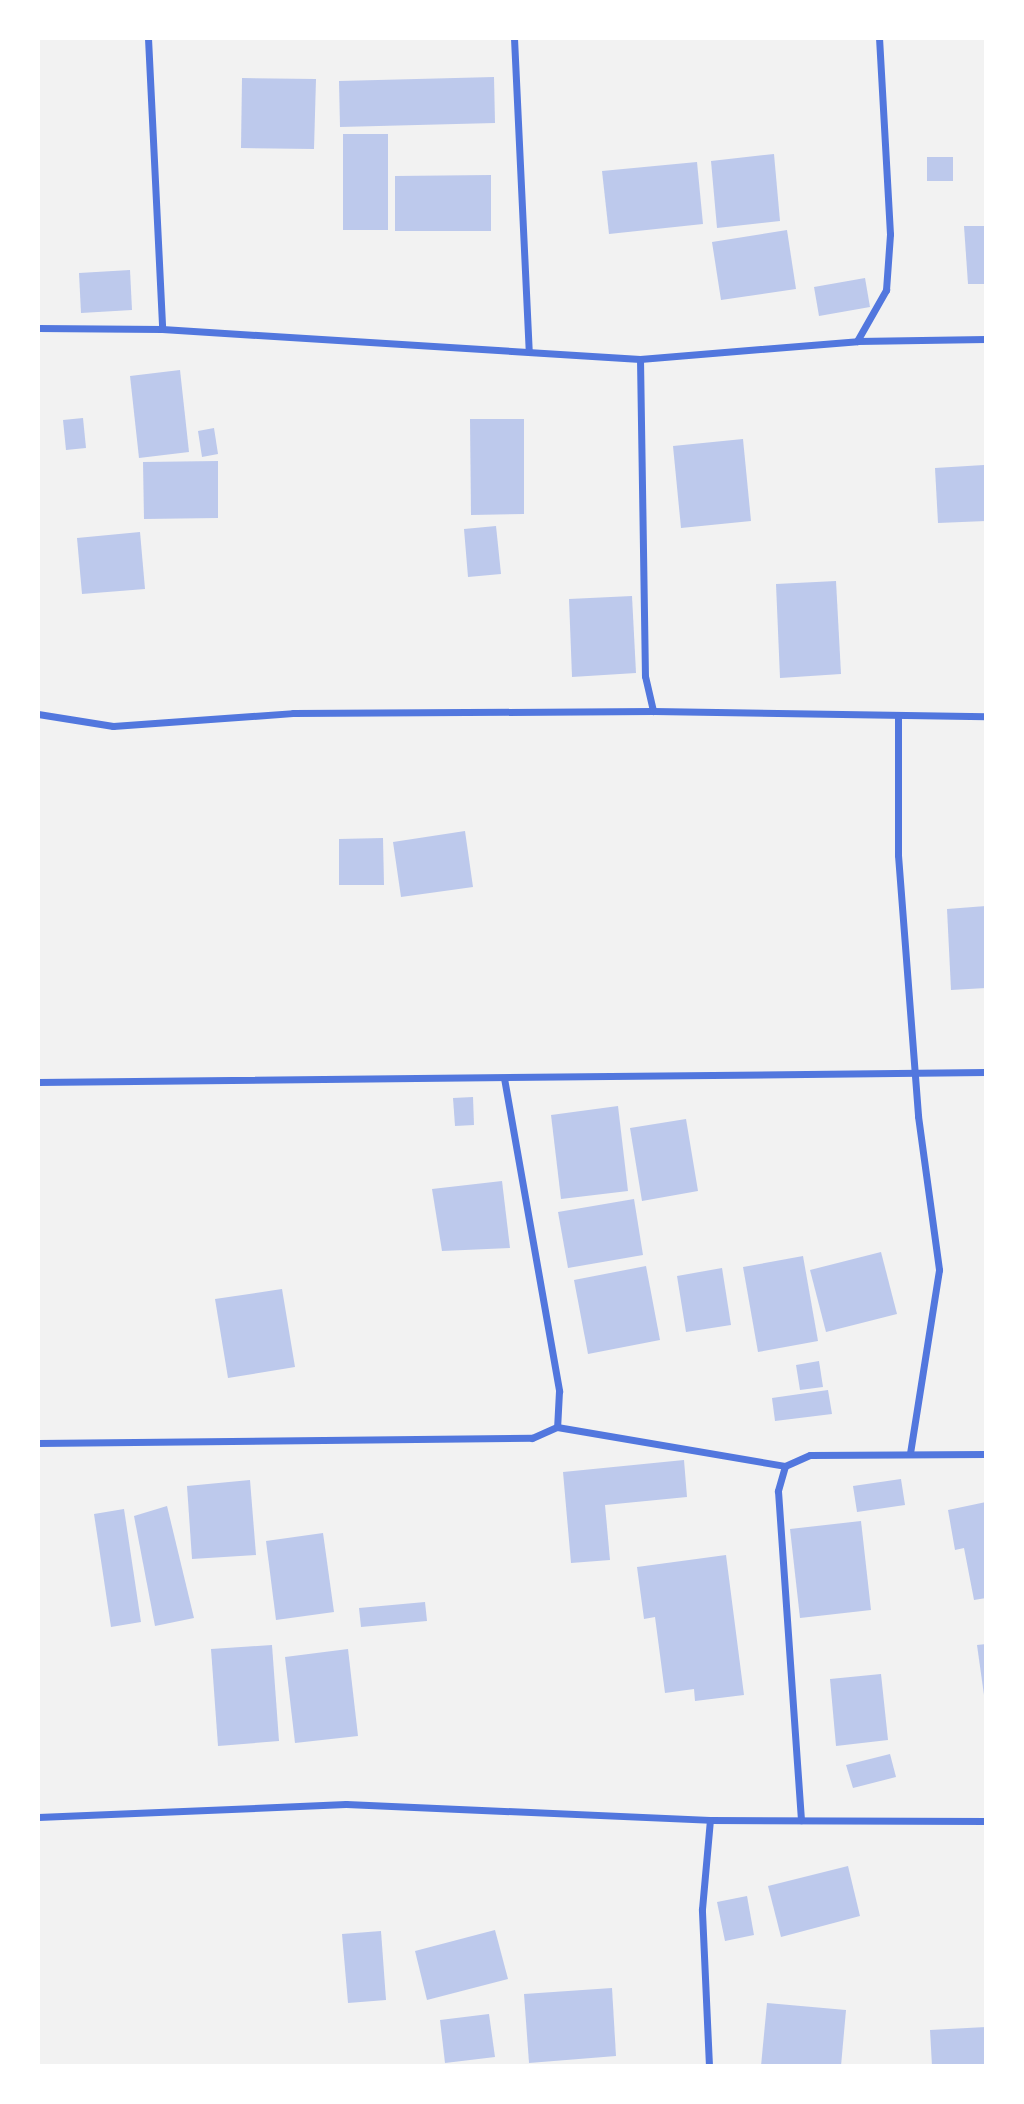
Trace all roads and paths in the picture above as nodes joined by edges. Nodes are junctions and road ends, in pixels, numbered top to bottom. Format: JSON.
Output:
{"nodes":[{"id":1,"x":148,"y":38,"type":"edge"},
{"id":2,"x":514,"y":38,"type":"edge"},
{"id":3,"x":880,"y":38,"type":"edge"},
{"id":4,"x":38,"y":328,"type":"edge"},
{"id":5,"x":162,"y":329,"type":"junction"},
{"id":6,"x":985,"y":340,"type":"edge"},
{"id":7,"x":858,"y":341,"type":"junction"},
{"id":8,"x":529,"y":351,"type":"junction"},
{"id":9,"x":640,"y":359,"type":"junction"},
{"id":10,"x":653,"y":711,"type":"junction"},
{"id":11,"x":38,"y":714,"type":"edge"},
{"id":12,"x":898,"y":715,"type":"junction"},
{"id":13,"x":985,"y":716,"type":"edge"},
{"id":14,"x":915,"y":1072,"type":"junction"},
{"id":15,"x":985,"y":1073,"type":"edge"},
{"id":16,"x":504,"y":1078,"type":"junction"},
{"id":17,"x":38,"y":1082,"type":"edge"},
{"id":18,"x":557,"y":1427,"type":"junction"},
{"id":19,"x":38,"y":1443,"type":"edge"},
{"id":20,"x":910,"y":1454,"type":"junction"},
{"id":21,"x":985,"y":1454,"type":"edge"},
{"id":22,"x":785,"y":1466,"type":"junction"},
{"id":23,"x":38,"y":1817,"type":"edge"},
{"id":24,"x":710,"y":1820,"type":"junction"},
{"id":25,"x":801,"y":1820,"type":"junction"},
{"id":26,"x":985,"y":1821,"type":"edge"},
{"id":27,"x":709,"y":2066,"type":"edge"}],
"edges":[{"from":1,"to":5,"type":"street"},
{"from":2,"to":8,"type":"street"},
{"from":3,"to":7,"type":"street"},
{"from":4,"to":5,"type":"street"},
{"from":5,"to":8,"type":"street"},
{"from":6,"to":7,"type":"street"},
{"from":7,"to":9,"type":"street"},
{"from":8,"to":9,"type":"street"},
{"from":9,"to":10,"type":"street"},
{"from":10,"to":11,"type":"street"},
{"from":10,"to":12,"type":"street"},
{"from":12,"to":13,"type":"street"},
{"from":12,"to":14,"type":"street"},
{"from":14,"to":15,"type":"street"},
{"from":14,"to":16,"type":"street"},
{"from":14,"to":20,"type":"street"},
{"from":16,"to":17,"type":"street"},
{"from":16,"to":18,"type":"street"},
{"from":18,"to":19,"type":"street"},
{"from":18,"to":22,"type":"street"},
{"from":20,"to":21,"type":"street"},
{"from":20,"to":22,"type":"street"},
{"from":22,"to":25,"type":"street"},
{"from":23,"to":24,"type":"street"},
{"from":24,"to":25,"type":"street"},
{"from":24,"to":27,"type":"street"},
{"from":25,"to":26,"type":"street"}]}
